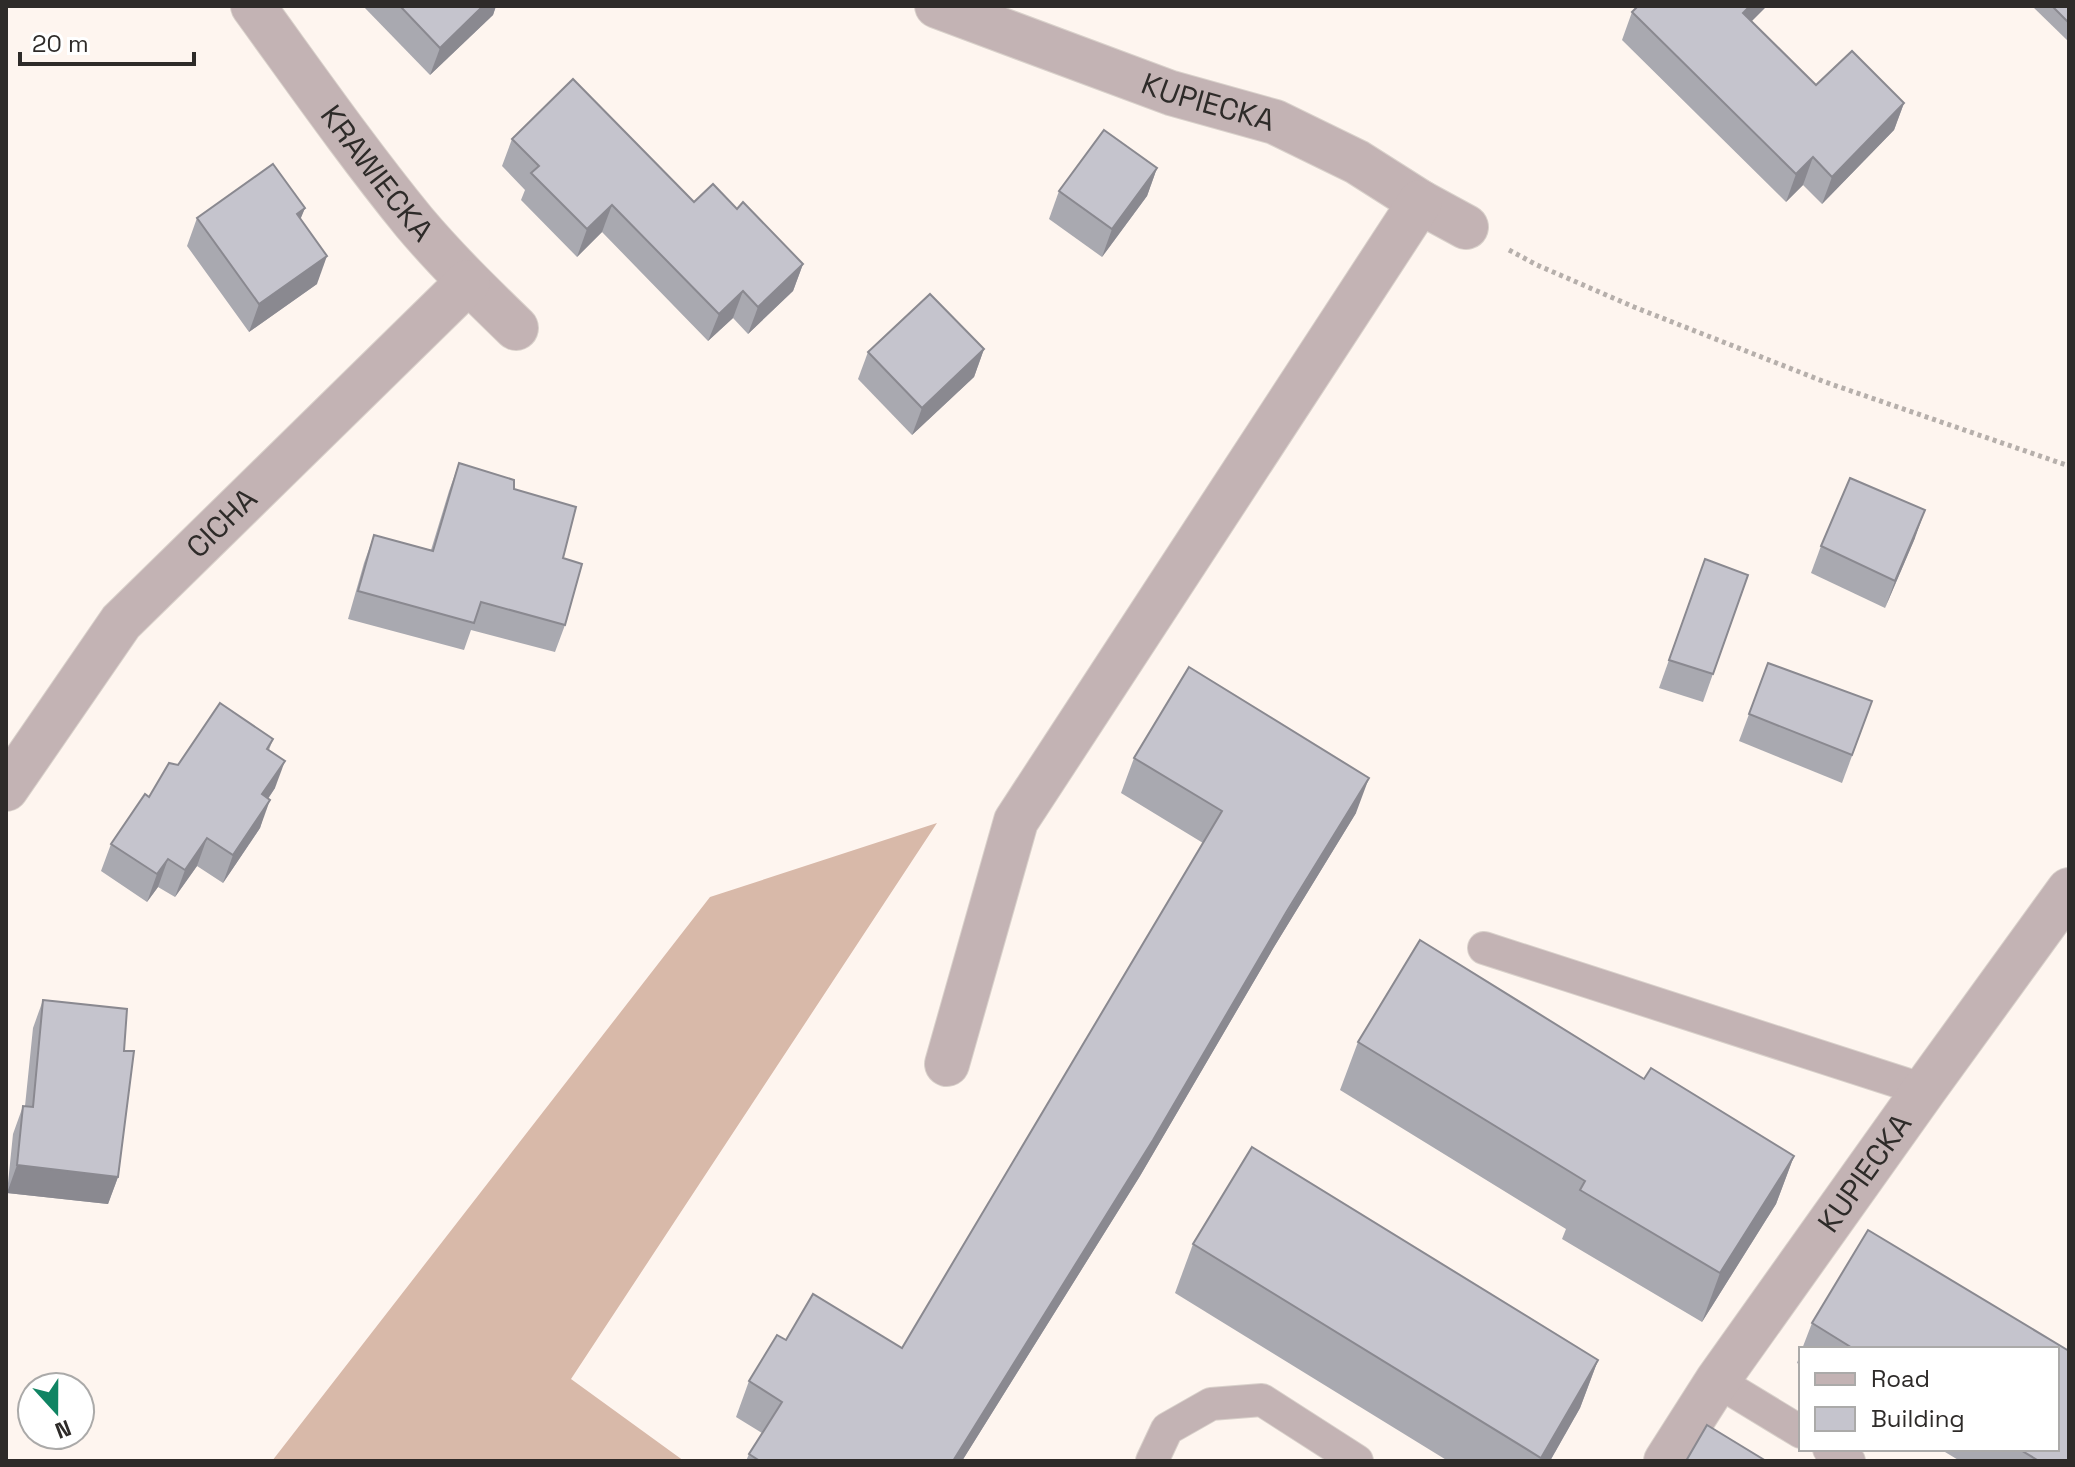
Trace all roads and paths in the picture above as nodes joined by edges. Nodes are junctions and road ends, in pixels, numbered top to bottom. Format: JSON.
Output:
{"nodes":[{"id":1,"x":253,"y":6,"type":"edge"},
{"id":2,"x":937,"y":6,"type":"edge"},
{"id":3,"x":1420,"y":202,"type":"junction"},
{"id":4,"x":1466,"y":227,"type":"joint"},
{"id":5,"x":468,"y":282,"type":"junction"},
{"id":6,"x":516,"y":328,"type":"dead end"},
{"id":7,"x":2069,"y":466,"type":"edge"},
{"id":8,"x":6,"y":789,"type":"edge"},
{"id":9,"x":2069,"y":890,"type":"edge"},
{"id":10,"x":1484,"y":948,"type":"dead end"},
{"id":11,"x":947,"y":1064,"type":"dead end"},
{"id":12,"x":1924,"y":1090,"type":"junction"},
{"id":13,"x":1717,"y":1381,"type":"junction"},
{"id":14,"x":1799,"y":1431,"type":"edge"},
{"id":15,"x":1152,"y":1461,"type":"edge"},
{"id":16,"x":1357,"y":1461,"type":"edge"},
{"id":17,"x":1666,"y":1461,"type":"edge"}],
"edges":[{"from":1,"to":5,"type":"street","name":"KRAWIECKA"},
{"from":2,"to":3,"type":"street","name":"KUPIECKA"},
{"from":3,"to":4,"type":"street","name":"KUPIECKA"},
{"from":3,"to":11,"type":"street"},
{"from":4,"to":7,"type":"path"},
{"from":5,"to":6,"type":"street","name":"KRAWIECKA"},
{"from":5,"to":8,"type":"street","name":"CICHA"},
{"from":9,"to":12,"type":"street","name":"KUPIECKA"},
{"from":10,"to":12,"type":"lane"},
{"from":12,"to":13,"type":"street","name":"KUPIECKA"},
{"from":13,"to":14,"type":"lane"},
{"from":13,"to":17,"type":"street","name":"KUPIECKA"},
{"from":15,"to":16,"type":"lane"}]}
